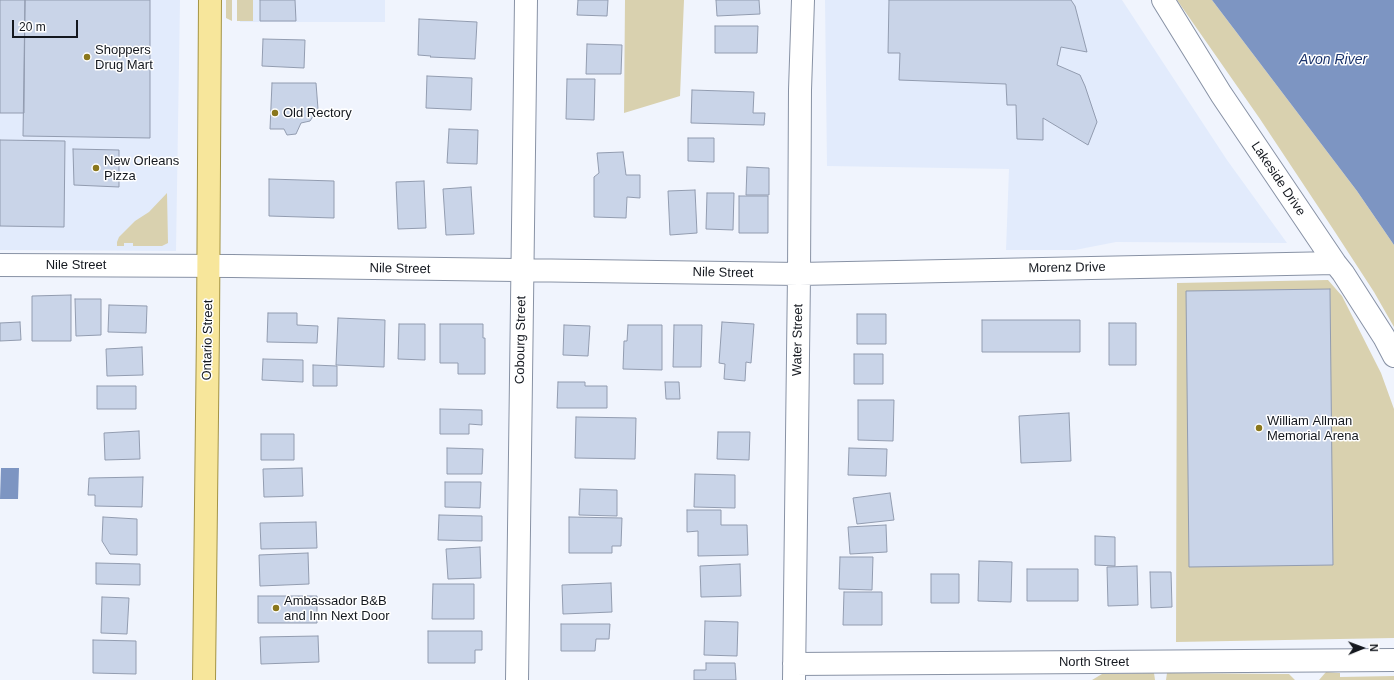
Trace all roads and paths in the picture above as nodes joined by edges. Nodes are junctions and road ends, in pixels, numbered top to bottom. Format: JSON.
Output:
{"nodes":[{"id":1,"x":210,"y":0,"type":"edge"},
{"id":2,"x":526,"y":0,"type":"edge"},
{"id":3,"x":803,"y":0,"type":"edge"},
{"id":4,"x":1163,"y":0,"type":"edge"},
{"id":5,"x":1335,"y":263,"type":"junction"},
{"id":6,"x":0,"y":265,"type":"edge"},
{"id":7,"x":208,"y":266,"type":"junction"},
{"id":8,"x":521,"y":270,"type":"junction"},
{"id":9,"x":799,"y":274,"type":"junction"},
{"id":10,"x":1394,"y":356,"type":"edge"},
{"id":11,"x":1394,"y":660,"type":"edge"},
{"id":12,"x":1073,"y":671,"type":"edge"},
{"id":13,"x":794,"y":672,"type":"edge"},
{"id":14,"x":204,"y":680,"type":"edge"},
{"id":15,"x":517,"y":680,"type":"edge"}],
"edges":[{"from":1,"to":7,"type":"main road","name":"Ontario Street"},
{"from":2,"to":8,"type":"street","name":"Cobourg Street"},
{"from":3,"to":9,"type":"street","name":"Water Street"},
{"from":4,"to":5,"type":"street","name":"Lakeside Drive"},
{"from":5,"to":9,"type":"street","name":"Morenz Drive"},
{"from":5,"to":10,"type":"street","name":"Lakeside Drive"},
{"from":6,"to":7,"type":"street","name":"Nile Street"},
{"from":7,"to":8,"type":"street","name":"Nile Street"},
{"from":7,"to":14,"type":"main road","name":"Ontario Street"},
{"from":8,"to":9,"type":"street","name":"Nile Street"},
{"from":8,"to":15,"type":"street","name":"Cobourg Street"},
{"from":9,"to":13,"type":"street","name":"Water Street"},
{"from":11,"to":12,"type":"street","name":"North Street"},
{"from":12,"to":13,"type":"street","name":"North Street"}]}
